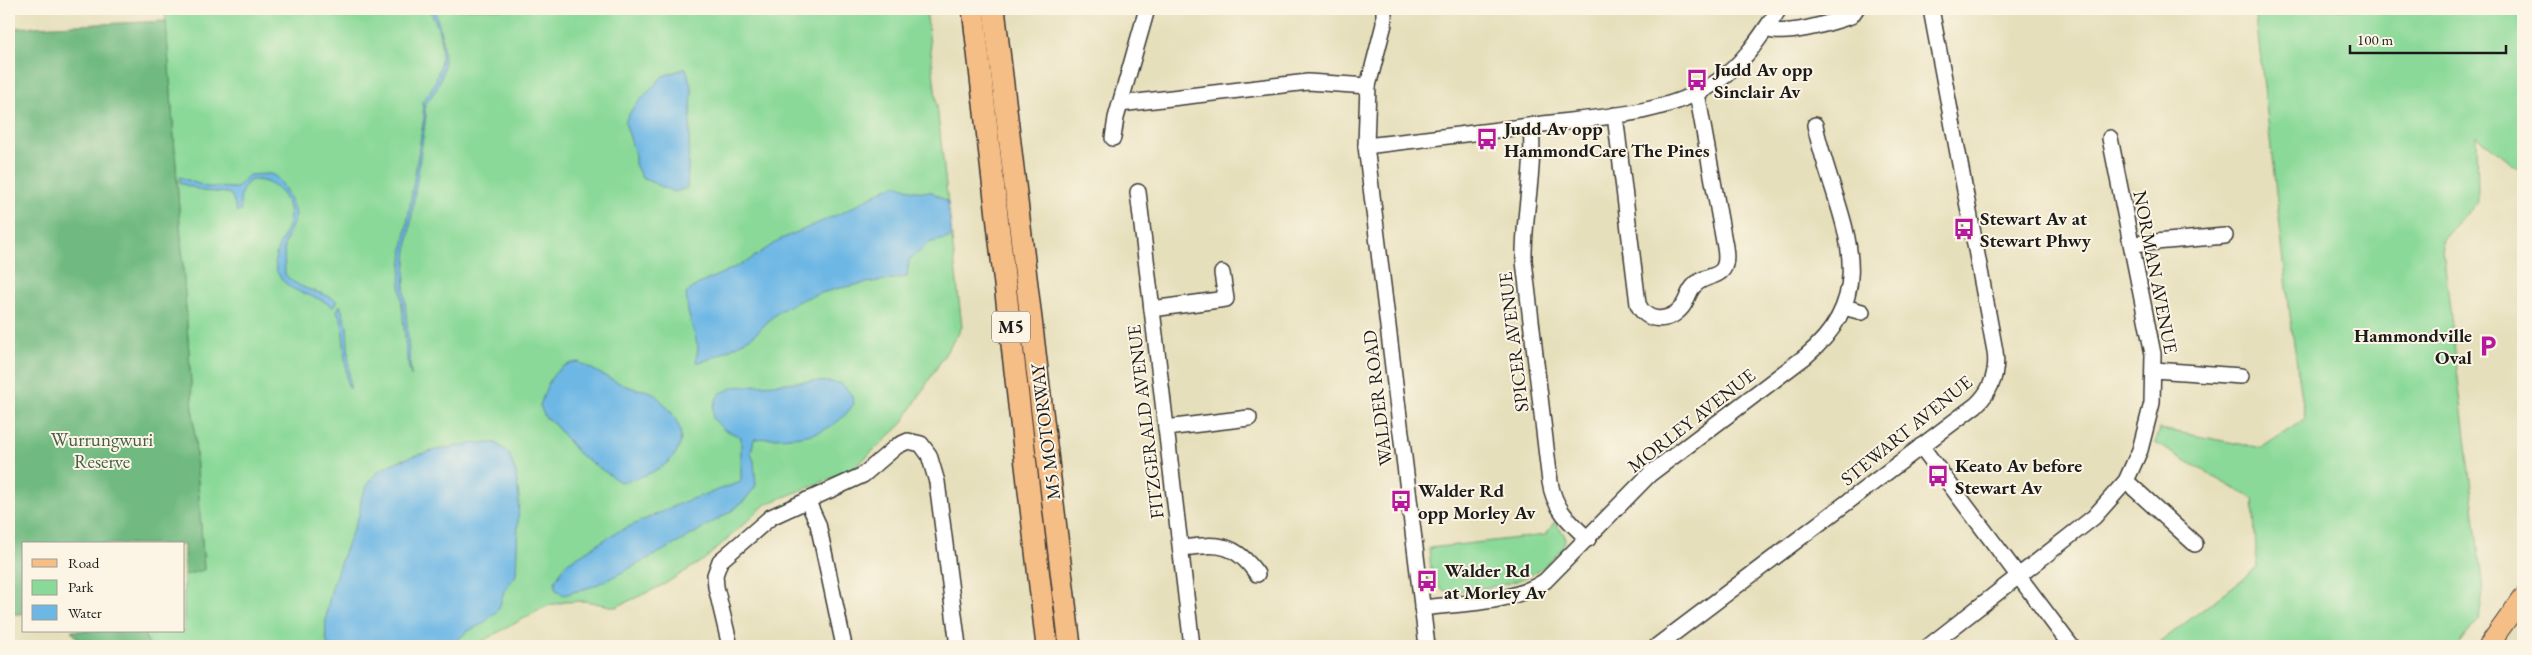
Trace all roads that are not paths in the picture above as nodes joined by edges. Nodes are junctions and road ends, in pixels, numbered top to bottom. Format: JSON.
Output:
{"nodes":[{"id":1,"x":973,"y":9,"type":"edge"},
{"id":2,"x":994,"y":9,"type":"edge"},
{"id":3,"x":1147,"y":9,"type":"edge"},
{"id":4,"x":1384,"y":9,"type":"edge"},
{"id":5,"x":1779,"y":9,"type":"edge"},
{"id":6,"x":1839,"y":9,"type":"edge"},
{"id":7,"x":1856,"y":9,"type":"edge"},
{"id":8,"x":1931,"y":9,"type":"edge"},
{"id":9,"x":1830,"y":22,"type":"junction"},
{"id":10,"x":1766,"y":29,"type":"junction"},
{"id":11,"x":1368,"y":86,"type":"junction"},
{"id":12,"x":1697,"y":93,"type":"junction"},
{"id":13,"x":1120,"y":104,"type":"junction"},
{"id":14,"x":1615,"y":115,"type":"junction"},
{"id":15,"x":1815,"y":125,"type":"dead end"},
{"id":16,"x":1531,"y":126,"type":"junction"},
{"id":17,"x":1113,"y":138,"type":"dead end"},
{"id":18,"x":2110,"y":138,"type":"dead end"},
{"id":19,"x":1366,"y":146,"type":"junction"},
{"id":20,"x":1138,"y":192,"type":"dead end"},
{"id":21,"x":2225,"y":236,"type":"dead end"},
{"id":22,"x":2132,"y":244,"type":"junction"},
{"id":23,"x":1222,"y":273,"type":"dead end"},
{"id":24,"x":1844,"y":306,"type":"junction"},
{"id":25,"x":1152,"y":310,"type":"junction"},
{"id":26,"x":1862,"y":312,"type":"dead end"},
{"id":27,"x":2154,"y":370,"type":"junction"},
{"id":28,"x":2241,"y":376,"type":"dead end"},
{"id":29,"x":1250,"y":418,"type":"dead end"},
{"id":30,"x":1166,"y":428,"type":"junction"},
{"id":31,"x":1921,"y":446,"type":"junction"},
{"id":32,"x":2126,"y":481,"type":"junction"},
{"id":33,"x":808,"y":500,"type":"junction"},
{"id":34,"x":1588,"y":539,"type":"junction"},
{"id":35,"x":2195,"y":544,"type":"dead end"},
{"id":36,"x":1181,"y":548,"type":"junction"},
{"id":37,"x":1256,"y":574,"type":"dead end"},
{"id":38,"x":2019,"y":576,"type":"junction"},
{"id":39,"x":2523,"y":597,"type":"edge"},
{"id":40,"x":1422,"y":608,"type":"junction"},
{"id":41,"x":730,"y":646,"type":"edge"},
{"id":42,"x":844,"y":646,"type":"edge"},
{"id":43,"x":958,"y":646,"type":"edge"},
{"id":44,"x":1047,"y":646,"type":"edge"},
{"id":45,"x":1070,"y":646,"type":"edge"},
{"id":46,"x":1192,"y":646,"type":"edge"},
{"id":47,"x":1427,"y":646,"type":"edge"},
{"id":48,"x":1657,"y":646,"type":"edge"},
{"id":49,"x":1929,"y":646,"type":"edge"},
{"id":50,"x":2071,"y":646,"type":"edge"},
{"id":51,"x":2488,"y":646,"type":"edge"}],
"edges":[{"from":1,"to":44,"type":"highway","name":"M5 MOTORWAY","number":"M5"},
{"from":2,"to":45,"type":"highway","name":"M5 MOTORWAY","number":"M5"},
{"from":3,"to":13,"type":"street"},
{"from":4,"to":11,"type":"street","name":"WALDER ROAD"},
{"from":5,"to":10,"type":"street"},
{"from":6,"to":9,"type":"street"},
{"from":7,"to":9,"type":"street"},
{"from":8,"to":31,"type":"street","name":"STEWART AVENUE"},
{"from":9,"to":10,"type":"street"},
{"from":10,"to":12,"type":"street"},
{"from":11,"to":13,"type":"street"},
{"from":11,"to":19,"type":"street","name":"WALDER ROAD"},
{"from":12,"to":14,"type":"street"},
{"from":12,"to":14,"type":"street"},
{"from":13,"to":17,"type":"street"},
{"from":14,"to":16,"type":"street"},
{"from":15,"to":24,"type":"street","name":"MORLEY AVENUE"},
{"from":16,"to":19,"type":"street"},
{"from":16,"to":34,"type":"street","name":"SPICER AVENUE"},
{"from":18,"to":22,"type":"street","name":"NORMAN AVENUE"},
{"from":19,"to":40,"type":"street","name":"WALDER ROAD"},
{"from":20,"to":25,"type":"street","name":"FITZGERALD AVENUE"},
{"from":21,"to":22,"type":"street"},
{"from":22,"to":27,"type":"street","name":"NORMAN AVENUE"},
{"from":23,"to":25,"type":"street"},
{"from":24,"to":26,"type":"street"},
{"from":24,"to":34,"type":"street","name":"MORLEY AVENUE"},
{"from":25,"to":30,"type":"street","name":"FITZGERALD AVENUE"},
{"from":27,"to":28,"type":"street"},
{"from":27,"to":32,"type":"street","name":"NORMAN AVENUE"},
{"from":29,"to":30,"type":"street"},
{"from":30,"to":36,"type":"street","name":"FITZGERALD AVENUE"},
{"from":31,"to":38,"type":"street"},
{"from":31,"to":48,"type":"street","name":"STEWART AVENUE"},
{"from":32,"to":35,"type":"street"},
{"from":32,"to":38,"type":"street","name":"NORMAN AVENUE"},
{"from":33,"to":41,"type":"street"},
{"from":33,"to":42,"type":"street"},
{"from":33,"to":43,"type":"street"},
{"from":34,"to":40,"type":"street","name":"MORLEY AVENUE"},
{"from":36,"to":37,"type":"street"},
{"from":36,"to":46,"type":"street","name":"FITZGERALD AVENUE"},
{"from":38,"to":49,"type":"street","name":"NORMAN AVENUE"},
{"from":38,"to":50,"type":"street"},
{"from":39,"to":51,"type":"main road"},
{"from":40,"to":47,"type":"street","name":"WALDER ROAD"}]}
